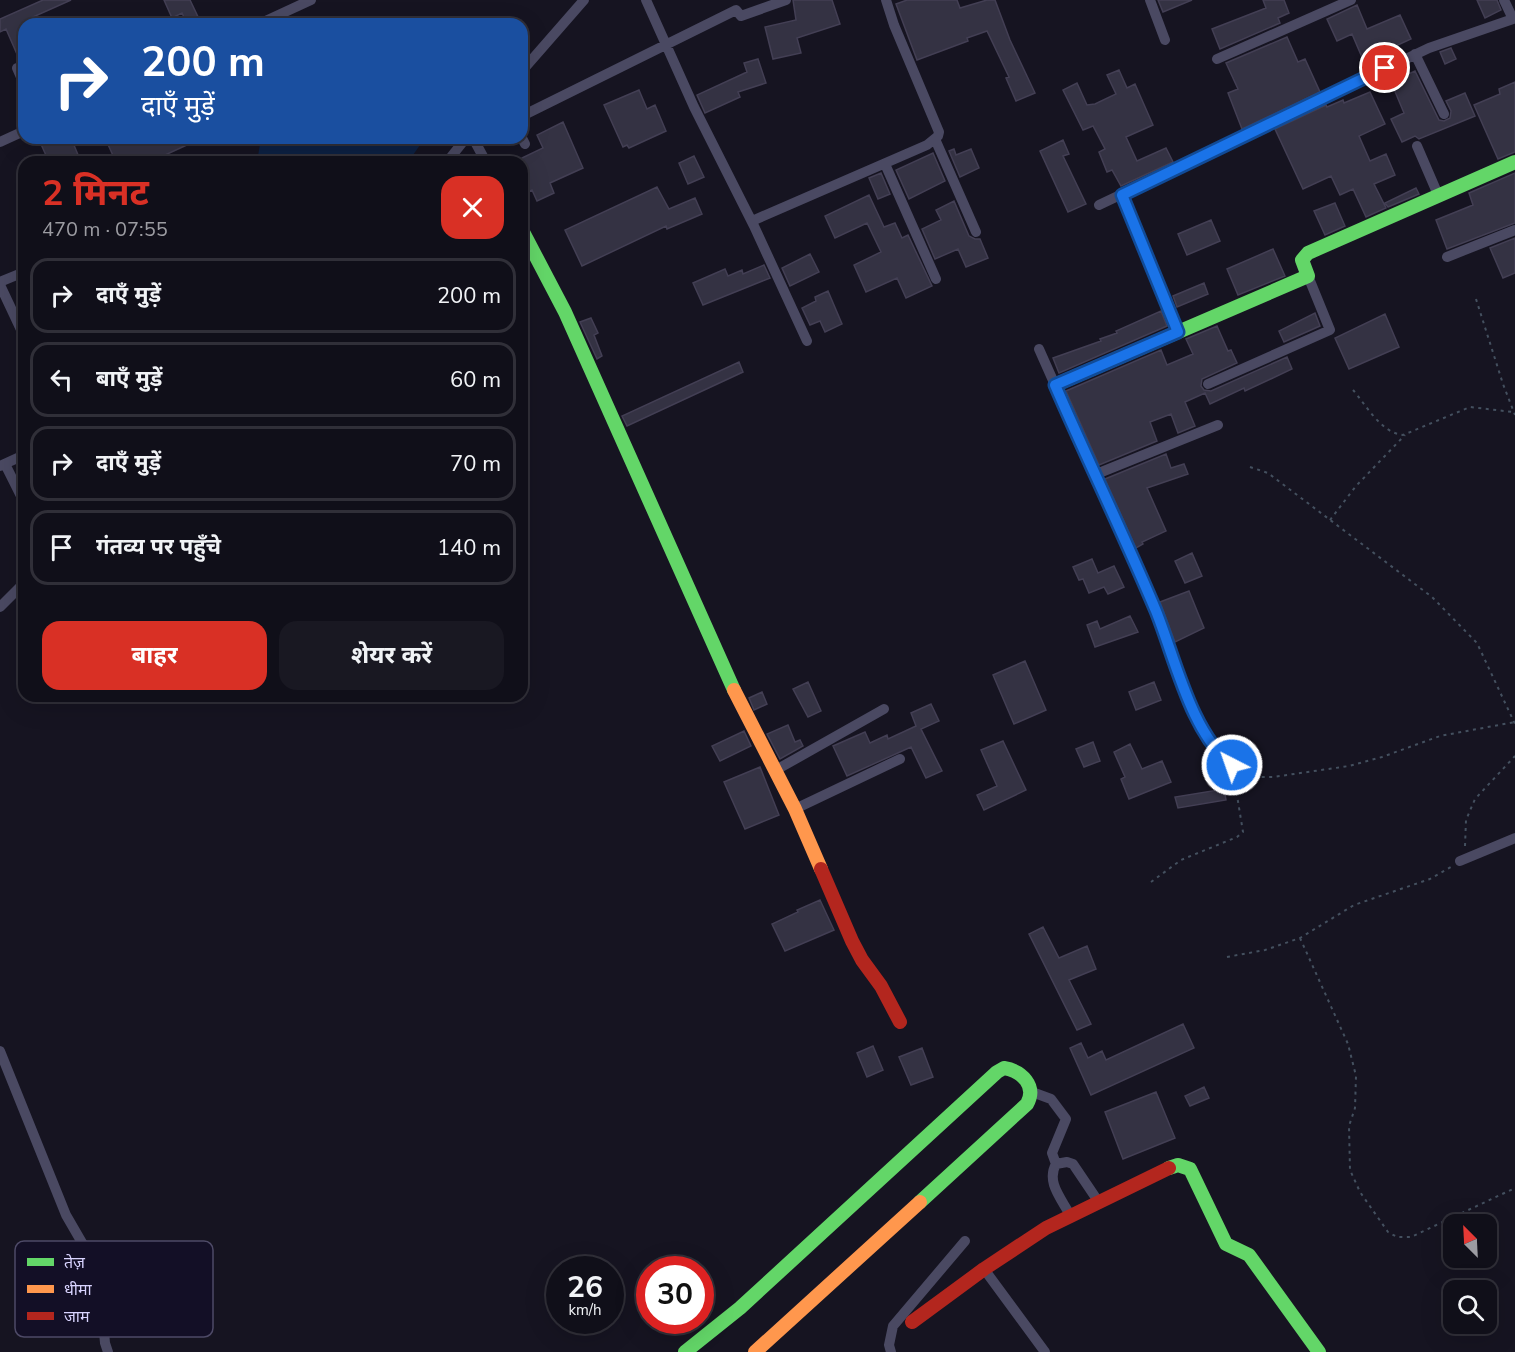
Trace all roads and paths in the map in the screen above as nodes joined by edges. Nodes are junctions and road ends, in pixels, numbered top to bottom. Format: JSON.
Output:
{"nodes":[{"id":1,"x":311,"y":0,"type":"edge"},
{"id":2,"x":584,"y":0,"type":"edge"},
{"id":3,"x":646,"y":0,"type":"edge"},
{"id":4,"x":786,"y":0,"type":"edge"},
{"id":5,"x":886,"y":0,"type":"edge"},
{"id":6,"x":1150,"y":0,"type":"edge"},
{"id":7,"x":1351,"y":0,"type":"edge"},
{"id":8,"x":1504,"y":0,"type":"edge"},
{"id":9,"x":272,"y":18,"type":"edge"},
{"id":10,"x":1166,"y":40,"type":"dead end"},
{"id":11,"x":665,"y":46,"type":"junction"},
{"id":12,"x":1415,"y":54,"type":"junction"},
{"id":13,"x":1217,"y":59,"type":"dead end"},
{"id":14,"x":528,"y":64,"type":"edge"},
{"id":15,"x":528,"y":113,"type":"edge"},
{"id":16,"x":1444,"y":114,"type":"dead end"},
{"id":17,"x":18,"y":134,"type":"edge"},
{"id":18,"x":935,"y":139,"type":"junction"},
{"id":19,"x":0,"y":142,"type":"edge"},
{"id":20,"x":461,"y":144,"type":"edge"},
{"id":21,"x":1418,"y":146,"type":"dead end"},
{"id":22,"x":452,"y":156,"type":"edge"},
{"id":23,"x":1515,"y":162,"type":"edge"},
{"id":24,"x":885,"y":164,"type":"junction"},
{"id":25,"x":1122,"y":195,"type":"junction"},
{"id":26,"x":1439,"y":197,"type":"junction"},
{"id":27,"x":1099,"y":205,"type":"dead end"},
{"id":28,"x":752,"y":221,"type":"junction"},
{"id":29,"x":1515,"y":230,"type":"edge"},
{"id":30,"x":976,"y":232,"type":"dead end"},
{"id":31,"x":528,"y":241,"type":"edge"},
{"id":32,"x":1447,"y":257,"type":"dead end"},
{"id":33,"x":18,"y":275,"type":"edge"},
{"id":34,"x":1308,"y":276,"type":"junction"},
{"id":35,"x":936,"y":279,"type":"dead end"},
{"id":36,"x":0,"y":283,"type":"edge"},
{"id":37,"x":1476,"y":299,"type":"dead end"},
{"id":38,"x":18,"y":316,"type":"edge"},
{"id":39,"x":1178,"y":332,"type":"junction"},
{"id":40,"x":807,"y":340,"type":"dead end"},
{"id":41,"x":1039,"y":349,"type":"dead end"},
{"id":42,"x":1208,"y":384,"type":"dead end"},
{"id":43,"x":1055,"y":385,"type":"junction"},
{"id":44,"x":1353,"y":390,"type":"dead end"},
{"id":45,"x":1514,"y":413,"type":"edge"},
{"id":46,"x":1218,"y":424,"type":"dead end"},
{"id":47,"x":1408,"y":432,"type":"junction"},
{"id":48,"x":18,"y":458,"type":"edge"},
{"id":49,"x":3,"y":465,"type":"edge"},
{"id":50,"x":1250,"y":467,"type":"dead end"},
{"id":51,"x":1094,"y":475,"type":"junction"},
{"id":52,"x":18,"y":491,"type":"edge"},
{"id":53,"x":1330,"y":520,"type":"junction"},
{"id":54,"x":18,"y":589,"type":"edge"},
{"id":55,"x":0,"y":607,"type":"edge"},
{"id":56,"x":884,"y":710,"type":"dead end"},
{"id":57,"x":1515,"y":723,"type":"edge"},
{"id":58,"x":1515,"y":756,"type":"edge"},
{"id":59,"x":900,"y":759,"type":"dead end"},
{"id":60,"x":1232,"y":765,"type":"junction"},
{"id":61,"x":776,"y":770,"type":"junction"},
{"id":62,"x":795,"y":809,"type":"junction"},
{"id":63,"x":1515,"y":838,"type":"edge"},
{"id":64,"x":1460,"y":861,"type":"junction"},
{"id":65,"x":1151,"y":882,"type":"dead end"},
{"id":66,"x":1300,"y":938,"type":"junction"},
{"id":67,"x":1227,"y":957,"type":"dead end"},
{"id":68,"x":900,"y":1022,"type":"dead end"},
{"id":69,"x":0,"y":1051,"type":"edge"},
{"id":70,"x":1032,"y":1092,"type":"junction"},
{"id":71,"x":1056,"y":1164,"type":"junction"},
{"id":72,"x":1515,"y":1188,"type":"edge"},
{"id":73,"x":1098,"y":1201,"type":"junction"},
{"id":74,"x":1070,"y":1215,"type":"junction"},
{"id":75,"x":81,"y":1241,"type":"edge"},
{"id":76,"x":965,"y":1241,"type":"dead end"},
{"id":77,"x":984,"y":1269,"type":"junction"},
{"id":78,"x":912,"y":1322,"type":"dead end"},
{"id":79,"x":104,"y":1337,"type":"edge"},
{"id":80,"x":108,"y":1352,"type":"edge"},
{"id":81,"x":685,"y":1352,"type":"edge"},
{"id":82,"x":756,"y":1352,"type":"edge"},
{"id":83,"x":891,"y":1352,"type":"edge"},
{"id":84,"x":1045,"y":1352,"type":"edge"},
{"id":85,"x":1319,"y":1352,"type":"edge"}],
"edges":[{"from":1,"to":9,"type":"street"},
{"from":2,"to":14,"type":"street"},
{"from":3,"to":11,"type":"street"},
{"from":4,"to":11,"type":"street"},
{"from":5,"to":18,"type":"street"},
{"from":6,"to":10,"type":"street"},
{"from":7,"to":13,"type":"street"},
{"from":8,"to":12,"type":"street"},
{"from":11,"to":15,"type":"street"},
{"from":11,"to":28,"type":"street"},
{"from":12,"to":16,"type":"street"},
{"from":12,"to":25,"type":"street"},
{"from":17,"to":19,"type":"street"},
{"from":18,"to":24,"type":"street"},
{"from":18,"to":30,"type":"street"},
{"from":20,"to":22,"type":"street"},
{"from":21,"to":26,"type":"street"},
{"from":23,"to":26,"type":"street"},
{"from":24,"to":28,"type":"street"},
{"from":24,"to":35,"type":"street"},
{"from":25,"to":27,"type":"street"},
{"from":25,"to":39,"type":"street"},
{"from":26,"to":34,"type":"street"},
{"from":28,"to":40,"type":"street"},
{"from":29,"to":32,"type":"street"},
{"from":31,"to":61,"type":"street"},
{"from":33,"to":36,"type":"street"},
{"from":34,"to":39,"type":"street"},
{"from":34,"to":42,"type":"street"},
{"from":36,"to":38,"type":"street"},
{"from":37,"to":45,"type":"path"},
{"from":39,"to":43,"type":"street"},
{"from":41,"to":43,"type":"street"},
{"from":43,"to":51,"type":"street"},
{"from":44,"to":47,"type":"path"},
{"from":45,"to":47,"type":"path"},
{"from":46,"to":51,"type":"street"},
{"from":47,"to":53,"type":"path"},
{"from":48,"to":49,"type":"street"},
{"from":49,"to":52,"type":"street"},
{"from":50,"to":53,"type":"path"},
{"from":51,"to":60,"type":"street"},
{"from":53,"to":57,"type":"path"},
{"from":54,"to":55,"type":"street"},
{"from":56,"to":61,"type":"street"},
{"from":57,"to":60,"type":"path"},
{"from":58,"to":64,"type":"path"},
{"from":59,"to":62,"type":"street"},
{"from":60,"to":65,"type":"path"},
{"from":61,"to":62,"type":"street"},
{"from":62,"to":68,"type":"street"},
{"from":63,"to":64,"type":"street"},
{"from":64,"to":66,"type":"path"},
{"from":66,"to":67,"type":"path"},
{"from":66,"to":72,"type":"path"},
{"from":69,"to":75,"type":"street"},
{"from":70,"to":71,"type":"street"},
{"from":70,"to":81,"type":"street"},
{"from":70,"to":82,"type":"street"},
{"from":71,"to":73,"type":"street"},
{"from":71,"to":74,"type":"street"},
{"from":73,"to":74,"type":"street"},
{"from":73,"to":85,"type":"street"},
{"from":74,"to":77,"type":"street"},
{"from":76,"to":83,"type":"street"},
{"from":77,"to":78,"type":"street"},
{"from":77,"to":84,"type":"street"},
{"from":79,"to":80,"type":"street"}]}
